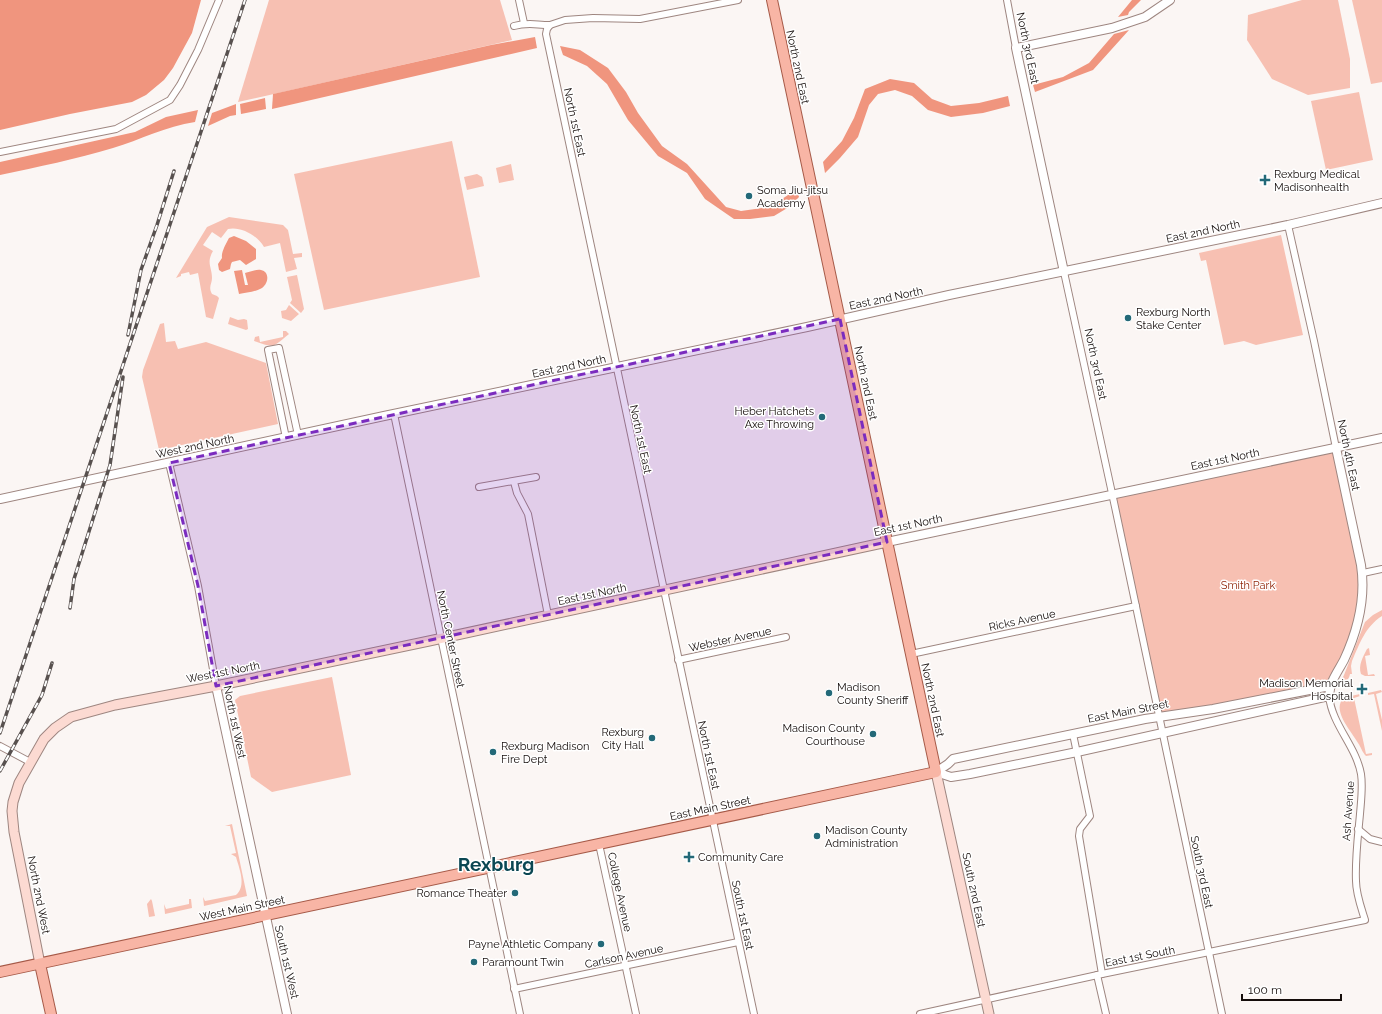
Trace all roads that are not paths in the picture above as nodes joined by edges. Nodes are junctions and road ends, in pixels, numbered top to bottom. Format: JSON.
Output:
{"nodes":[{"id":1,"x":219,"y":0,"type":"edge"},
{"id":2,"x":519,"y":0,"type":"edge"},
{"id":3,"x":738,"y":0,"type":"edge"},
{"id":4,"x":772,"y":0,"type":"edge"},
{"id":5,"x":1007,"y":0,"type":"edge"},
{"id":6,"x":1170,"y":0,"type":"edge"},
{"id":7,"x":524,"y":23,"type":"junction"},
{"id":8,"x":550,"y":25,"type":"junction"},
{"id":9,"x":514,"y":26,"type":"dead end"},
{"id":10,"x":1016,"y":48,"type":"junction"},
{"id":11,"x":0,"y":152,"type":"edge"},
{"id":12,"x":1382,"y":203,"type":"edge"},
{"id":13,"x":1288,"y":225,"type":"junction"},
{"id":14,"x":1064,"y":272,"type":"junction"},
{"id":15,"x":840,"y":320,"type":"junction"},
{"id":16,"x":616,"y":367,"type":"junction"},
{"id":17,"x":394,"y":414,"type":"junction"},
{"id":18,"x":298,"y":435,"type":"junction"},
{"id":19,"x":286,"y":438,"type":"junction"},
{"id":20,"x":1382,"y":438,"type":"edge"},
{"id":21,"x":1336,"y":448,"type":"junction"},
{"id":22,"x":169,"y":463,"type":"junction"},
{"id":23,"x":536,"y":477,"type":"dead end"},
{"id":24,"x":514,"y":482,"type":"junction"},
{"id":25,"x":479,"y":487,"type":"dead end"},
{"id":26,"x":1113,"y":494,"type":"junction"},
{"id":27,"x":0,"y":499,"type":"edge"},
{"id":28,"x":887,"y":542,"type":"junction"},
{"id":29,"x":1382,"y":569,"type":"edge"},
{"id":30,"x":1362,"y":573,"type":"junction"},
{"id":31,"x":663,"y":591,"type":"junction"},
{"id":32,"x":1136,"y":606,"type":"junction"},
{"id":33,"x":548,"y":615,"type":"junction"},
{"id":34,"x":786,"y":637,"type":"dead end"},
{"id":35,"x":440,"y":638,"type":"junction"},
{"id":36,"x":911,"y":654,"type":"junction"},
{"id":37,"x":678,"y":660,"type":"junction"},
{"id":38,"x":216,"y":686,"type":"junction"},
{"id":39,"x":1330,"y":686,"type":"junction"},
{"id":40,"x":1329,"y":696,"type":"junction"},
{"id":41,"x":1160,"y":717,"type":"junction"},
{"id":42,"x":1163,"y":733,"type":"junction"},
{"id":43,"x":1073,"y":734,"type":"junction"},
{"id":44,"x":0,"y":746,"type":"edge"},
{"id":45,"x":1077,"y":752,"type":"junction"},
{"id":46,"x":30,"y":762,"type":"junction"},
{"id":47,"x":936,"y":772,"type":"junction"},
{"id":48,"x":713,"y":820,"type":"junction"},
{"id":49,"x":1358,"y":829,"type":"junction"},
{"id":50,"x":14,"y":832,"type":"joint"},
{"id":51,"x":1382,"y":842,"type":"edge"},
{"id":52,"x":600,"y":844,"type":"junction"},
{"id":53,"x":489,"y":868,"type":"junction"},
{"id":54,"x":265,"y":916,"type":"junction"},
{"id":55,"x":1365,"y":920,"type":"joint"},
{"id":56,"x":738,"y":942,"type":"junction"},
{"id":57,"x":1209,"y":952,"type":"junction"},
{"id":58,"x":40,"y":964,"type":"junction"},
{"id":59,"x":626,"y":966,"type":"junction"},
{"id":60,"x":0,"y":972,"type":"edge"},
{"id":61,"x":1100,"y":975,"type":"junction"},
{"id":62,"x":514,"y":989,"type":"junction"},
{"id":63,"x":986,"y":999,"type":"junction"},
{"id":64,"x":51,"y":1014,"type":"edge"},
{"id":65,"x":287,"y":1014,"type":"edge"},
{"id":66,"x":520,"y":1014,"type":"edge"},
{"id":67,"x":636,"y":1014,"type":"edge"},
{"id":68,"x":754,"y":1014,"type":"edge"},
{"id":69,"x":920,"y":1014,"type":"edge"},
{"id":70,"x":989,"y":1014,"type":"edge"},
{"id":71,"x":1106,"y":1014,"type":"edge"},
{"id":72,"x":1222,"y":1014,"type":"edge"}],
"edges":[{"from":1,"to":11,"type":"street"},
{"from":2,"to":7,"type":"street"},
{"from":3,"to":8,"type":"street"},
{"from":4,"to":15,"type":"main road","name":"North 2nd East"},
{"from":5,"to":10,"type":"street","name":"North 3rd East"},
{"from":6,"to":10,"type":"street"},
{"from":7,"to":8,"type":"street"},
{"from":7,"to":9,"type":"street"},
{"from":8,"to":16,"type":"street","name":"North 1st East"},
{"from":10,"to":14,"type":"street","name":"North 3rd East"},
{"from":12,"to":13,"type":"street","name":"East 2nd North"},
{"from":13,"to":14,"type":"street","name":"East 2nd North"},
{"from":13,"to":21,"type":"street","name":"North 4th East"},
{"from":14,"to":15,"type":"street","name":"East 2nd North"},
{"from":14,"to":26,"type":"street","name":"North 3rd East"},
{"from":15,"to":16,"type":"street","name":"East 2nd North"},
{"from":15,"to":28,"type":"main road","name":"North 2nd East"},
{"from":16,"to":17,"type":"street","name":"East 2nd North"},
{"from":16,"to":31,"type":"street","name":"North 1st East"},
{"from":17,"to":18,"type":"street","name":"West 2nd North"},
{"from":17,"to":35,"type":"street","name":"North Center Street"},
{"from":18,"to":19,"type":"street","name":"West 2nd North"},
{"from":18,"to":19,"type":"street"},
{"from":19,"to":22,"type":"street","name":"West 2nd North"},
{"from":20,"to":21,"type":"street","name":"East 1st North"},
{"from":21,"to":26,"type":"street","name":"East 1st North"},
{"from":21,"to":30,"type":"street","name":"North 4th East"},
{"from":22,"to":27,"type":"street","name":"West 2nd North"},
{"from":22,"to":38,"type":"street","name":"North 1st West"},
{"from":23,"to":24,"type":"street"},
{"from":24,"to":25,"type":"street"},
{"from":24,"to":33,"type":"street"},
{"from":26,"to":28,"type":"street","name":"East 1st North"},
{"from":26,"to":32,"type":"street","name":"North 3rd East"},
{"from":28,"to":31,"type":"main road","name":"East 1st North"},
{"from":28,"to":36,"type":"main road","name":"North 2nd East"},
{"from":29,"to":30,"type":"street"},
{"from":30,"to":39,"type":"street","name":"North 4th East"},
{"from":31,"to":33,"type":"main road","name":"East 1st North"},
{"from":31,"to":37,"type":"street","name":"North 1st East"},
{"from":32,"to":36,"type":"street","name":"Ricks Avenue"},
{"from":32,"to":41,"type":"street","name":"North 3rd East"},
{"from":33,"to":35,"type":"main road","name":"East 1st North"},
{"from":34,"to":37,"type":"street","name":"Webster Avenue"},
{"from":35,"to":38,"type":"main road","name":"West 1st North"},
{"from":35,"to":53,"type":"street","name":"North Center Street"},
{"from":36,"to":47,"type":"main road","name":"North 2nd East"},
{"from":37,"to":48,"type":"street","name":"North 1st East"},
{"from":38,"to":46,"type":"main road","name":"West 1st North"},
{"from":38,"to":54,"type":"street","name":"North 1st West"},
{"from":39,"to":40,"type":"street","name":"Ash Avenue"},
{"from":39,"to":41,"type":"street","name":"East Main Street"},
{"from":40,"to":42,"type":"street","name":"East Main Street"},
{"from":40,"to":49,"type":"street","name":"Ash Avenue"},
{"from":41,"to":42,"type":"street","name":"North 3rd East"},
{"from":41,"to":43,"type":"street","name":"East Main Street"},
{"from":42,"to":45,"type":"street","name":"East Main Street"},
{"from":42,"to":57,"type":"street","name":"South 3rd East"},
{"from":43,"to":45,"type":"street"},
{"from":43,"to":47,"type":"street","name":"East Main Street"},
{"from":44,"to":46,"type":"street"},
{"from":45,"to":47,"type":"street","name":"East Main Street"},
{"from":45,"to":61,"type":"street"},
{"from":46,"to":50,"type":"main road","name":"West 1st North"},
{"from":47,"to":48,"type":"main road","name":"East Main Street"},
{"from":47,"to":63,"type":"main road","name":"South 2nd East"},
{"from":48,"to":52,"type":"main road","name":"East Main Street"},
{"from":48,"to":56,"type":"street","name":"South 1st East"},
{"from":49,"to":51,"type":"street"},
{"from":49,"to":55,"type":"street","name":"Ash Avenue"},
{"from":50,"to":58,"type":"main road","name":"North 2nd West"},
{"from":52,"to":53,"type":"main road","name":"East Main Street"},
{"from":52,"to":59,"type":"street","name":"College Avenue"},
{"from":53,"to":54,"type":"main road","name":"West Main Street"},
{"from":53,"to":62,"type":"street","name":"North Center Street"},
{"from":54,"to":58,"type":"main road","name":"West Main Street"},
{"from":54,"to":65,"type":"street","name":"South 1st West"},
{"from":55,"to":57,"type":"street","name":"East 1st South"},
{"from":56,"to":59,"type":"street","name":"Carlson Avenue"},
{"from":56,"to":68,"type":"street","name":"South 1st East"},
{"from":57,"to":61,"type":"street","name":"East 1st South"},
{"from":57,"to":72,"type":"street","name":"South 3rd East"},
{"from":58,"to":60,"type":"main road","name":"West Main Street"},
{"from":58,"to":64,"type":"main road"},
{"from":59,"to":62,"type":"street","name":"Carlson Avenue"},
{"from":59,"to":67,"type":"street","name":"College Avenue"},
{"from":61,"to":63,"type":"street","name":"East 1st South"},
{"from":61,"to":71,"type":"street"},
{"from":62,"to":66,"type":"street","name":"North Center Street"},
{"from":63,"to":69,"type":"street","name":"East 1st South"},
{"from":63,"to":70,"type":"main road","name":"South 2nd East"}]}
